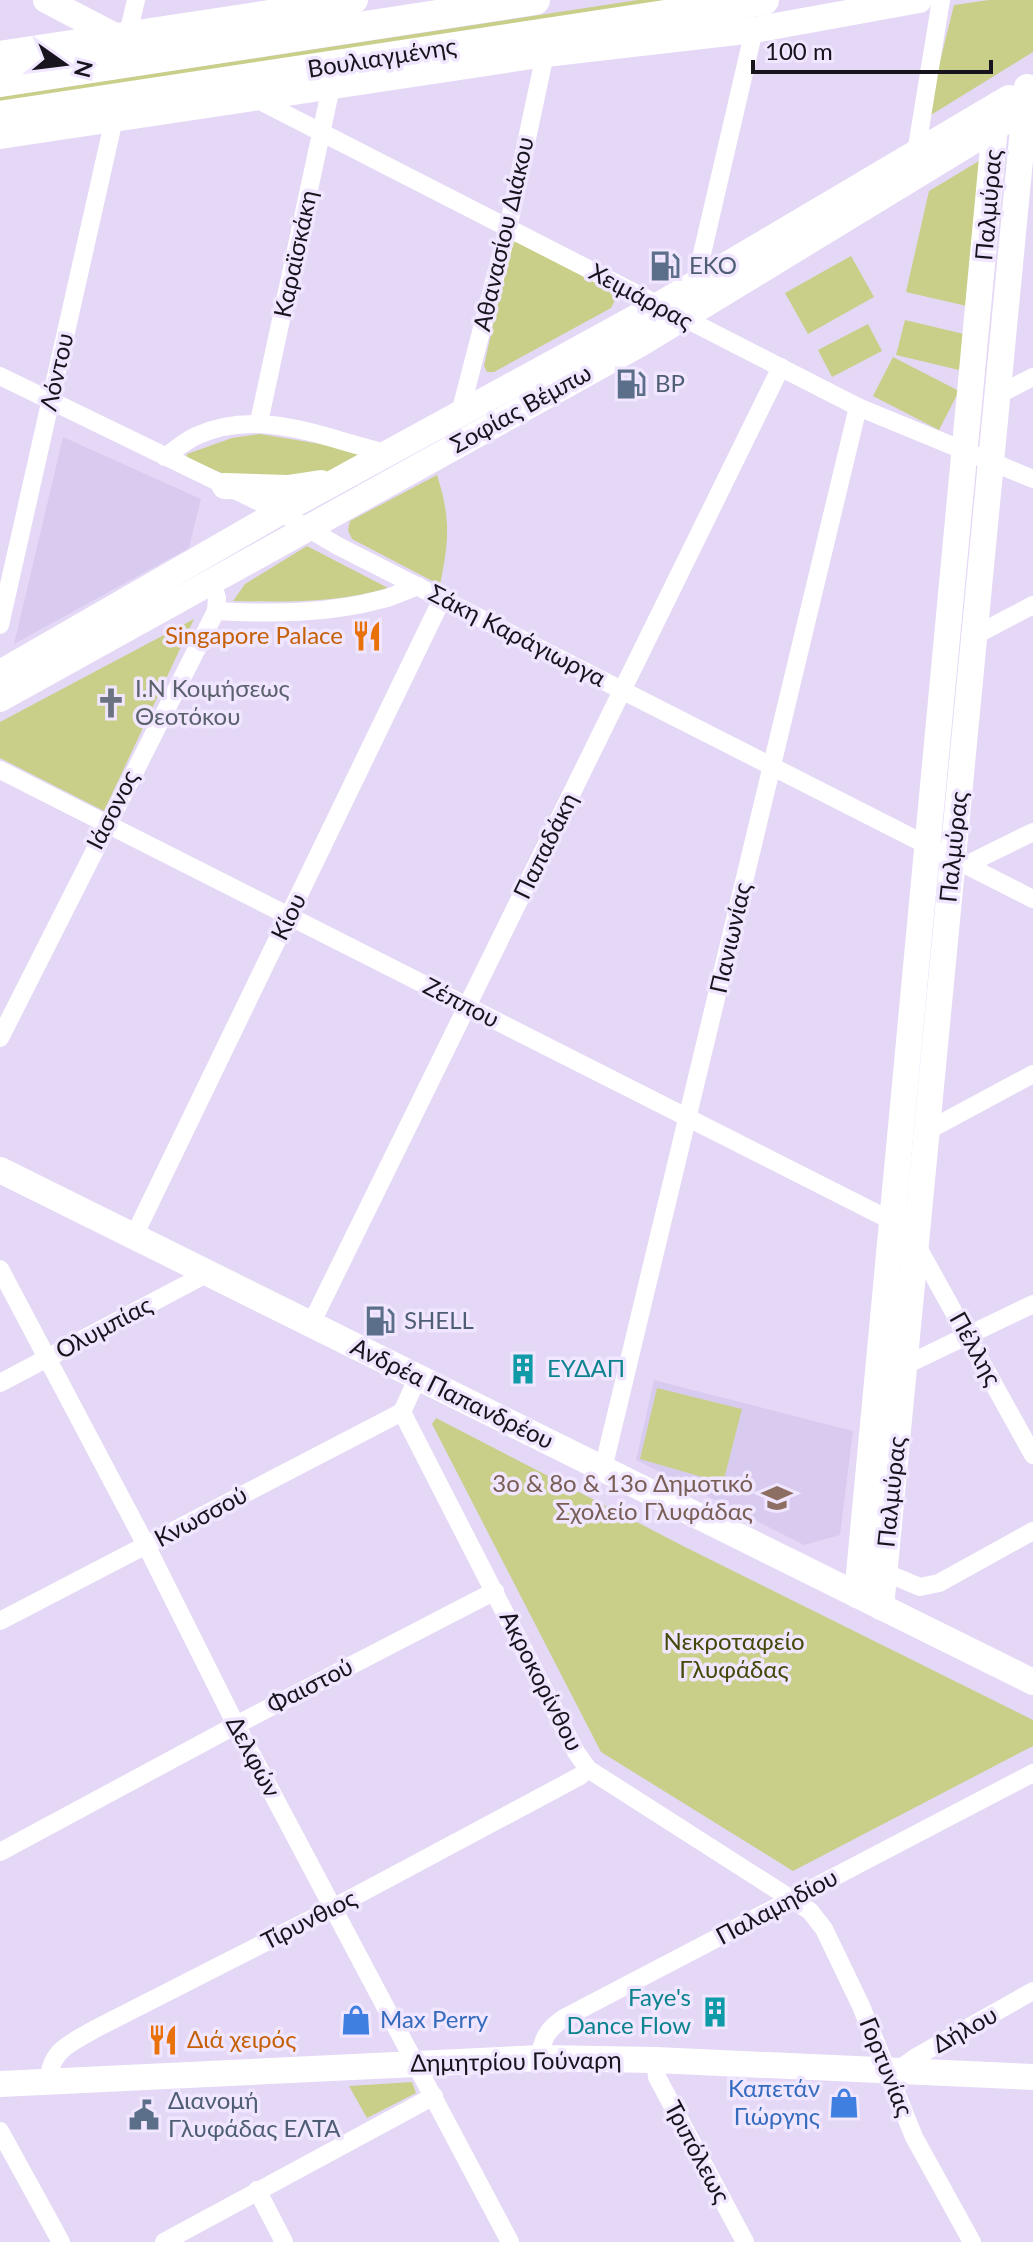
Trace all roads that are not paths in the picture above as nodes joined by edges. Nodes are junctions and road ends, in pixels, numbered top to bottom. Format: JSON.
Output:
{"nodes":[{"id":1,"x":46,"y":0,"type":"edge"},
{"id":2,"x":136,"y":0,"type":"edge"},
{"id":3,"x":349,"y":0,"type":"edge"},
{"id":4,"x":535,"y":0,"type":"edge"},
{"id":5,"x":764,"y":0,"type":"edge"},
{"id":6,"x":919,"y":0,"type":"edge"},
{"id":7,"x":941,"y":0,"type":"edge"},
{"id":8,"x":754,"y":30,"type":"junction"},
{"id":9,"x":121,"y":35,"type":"junction"},
{"id":10,"x":0,"y":54,"type":"edge"},
{"id":11,"x":545,"y":54,"type":"junction"},
{"id":12,"x":0,"y":82,"type":"edge"},
{"id":13,"x":331,"y":87,"type":"junction"},
{"id":14,"x":1030,"y":97,"type":"edge"},
{"id":15,"x":256,"y":99,"type":"junction"},
{"id":16,"x":0,"y":116,"type":"edge"},
{"id":17,"x":996,"y":116,"type":"junction"},
{"id":18,"x":114,"y":119,"type":"junction"},
{"id":19,"x":322,"y":133,"type":"junction"},
{"id":20,"x":0,"y":136,"type":"edge"},
{"id":21,"x":916,"y":153,"type":"junction"},
{"id":22,"x":508,"y":228,"type":"junction"},
{"id":23,"x":695,"y":284,"type":"junction"},
{"id":24,"x":670,"y":312,"type":"junction"},
{"id":25,"x":781,"y":367,"type":"junction"},
{"id":26,"x":0,"y":376,"type":"edge"},
{"id":27,"x":1033,"y":377,"type":"edge"},
{"id":28,"x":998,"y":395,"type":"junction"},
{"id":29,"x":51,"y":401,"type":"junction"},
{"id":30,"x":858,"y":407,"type":"junction"},
{"id":31,"x":460,"y":413,"type":"junction"},
{"id":32,"x":259,"y":422,"type":"junction"},
{"id":33,"x":386,"y":453,"type":"junction"},
{"id":34,"x":965,"y":453,"type":"junction"},
{"id":35,"x":165,"y":457,"type":"junction"},
{"id":36,"x":991,"y":463,"type":"junction"},
{"id":37,"x":1033,"y":479,"type":"edge"},
{"id":38,"x":337,"y":481,"type":"junction"},
{"id":39,"x":225,"y":486,"type":"junction"},
{"id":40,"x":280,"y":512,"type":"junction"},
{"id":41,"x":308,"y":527,"type":"junction"},
{"id":42,"x":212,"y":581,"type":"junction"},
{"id":43,"x":418,"y":586,"type":"junction"},
{"id":44,"x":443,"y":597,"type":"junction"},
{"id":45,"x":1033,"y":605,"type":"edge"},
{"id":46,"x":216,"y":611,"type":"junction"},
{"id":47,"x":0,"y":625,"type":"edge"},
{"id":48,"x":974,"y":636,"type":"junction"},
{"id":49,"x":0,"y":673,"type":"edge"},
{"id":50,"x":623,"y":689,"type":"junction"},
{"id":51,"x":0,"y":699,"type":"edge"},
{"id":52,"x":772,"y":764,"type":"junction"},
{"id":53,"x":0,"y":770,"type":"edge"},
{"id":54,"x":106,"y":824,"type":"junction"},
{"id":55,"x":1033,"y":832,"type":"edge"},
{"id":56,"x":928,"y":845,"type":"junction"},
{"id":57,"x":961,"y":861,"type":"junction"},
{"id":58,"x":1033,"y":899,"type":"edge"},
{"id":59,"x":289,"y":916,"type":"junction"},
{"id":60,"x":467,"y":1006,"type":"junction"},
{"id":61,"x":0,"y":1038,"type":"edge"},
{"id":62,"x":1033,"y":1074,"type":"edge"},
{"id":63,"x":687,"y":1118,"type":"junction"},
{"id":64,"x":927,"y":1131,"type":"junction"},
{"id":65,"x":0,"y":1170,"type":"edge"},
{"id":66,"x":892,"y":1221,"type":"junction"},
{"id":67,"x":134,"y":1236,"type":"junction"},
{"id":68,"x":916,"y":1244,"type":"junction"},
{"id":69,"x":0,"y":1269,"type":"edge"},
{"id":70,"x":208,"y":1273,"type":"junction"},
{"id":71,"x":1033,"y":1304,"type":"edge"},
{"id":72,"x":311,"y":1324,"type":"junction"},
{"id":73,"x":969,"y":1337,"type":"junction"},
{"id":74,"x":47,"y":1359,"type":"junction"},
{"id":75,"x":904,"y":1366,"type":"junction"},
{"id":76,"x":418,"y":1377,"type":"junction"},
{"id":77,"x":0,"y":1383,"type":"edge"},
{"id":78,"x":402,"y":1412,"type":"junction"},
{"id":79,"x":1033,"y":1455,"type":"edge"},
{"id":80,"x":603,"y":1469,"type":"junction"},
{"id":81,"x":1033,"y":1531,"type":"edge"},
{"id":82,"x":146,"y":1545,"type":"junction"},
{"id":83,"x":884,"y":1572,"type":"junction"},
{"id":84,"x":495,"y":1591,"type":"junction"},
{"id":85,"x":857,"y":1595,"type":"junction"},
{"id":86,"x":881,"y":1607,"type":"junction"},
{"id":87,"x":0,"y":1621,"type":"edge"},
{"id":88,"x":1033,"y":1682,"type":"edge"},
{"id":89,"x":236,"y":1725,"type":"junction"},
{"id":90,"x":588,"y":1769,"type":"junction"},
{"id":91,"x":1033,"y":1773,"type":"edge"},
{"id":92,"x":0,"y":1852,"type":"edge"},
{"id":93,"x":793,"y":1900,"type":"junction"},
{"id":94,"x":333,"y":1908,"type":"junction"},
{"id":95,"x":1033,"y":1991,"type":"edge"},
{"id":96,"x":540,"y":2058,"type":"junction"},
{"id":97,"x":655,"y":2060,"type":"junction"},
{"id":98,"x":414,"y":2063,"type":"junction"},
{"id":99,"x":893,"y":2070,"type":"junction"},
{"id":100,"x":1033,"y":2077,"type":"edge"},
{"id":101,"x":49,"y":2083,"type":"junction"},
{"id":102,"x":0,"y":2084,"type":"edge"},
{"id":103,"x":434,"y":2096,"type":"junction"},
{"id":104,"x":0,"y":2131,"type":"edge"},
{"id":105,"x":257,"y":2190,"type":"junction"},
{"id":106,"x":61,"y":2242,"type":"edge"},
{"id":107,"x":164,"y":2242,"type":"edge"},
{"id":108,"x":284,"y":2242,"type":"edge"},
{"id":109,"x":510,"y":2242,"type":"edge"},
{"id":110,"x":745,"y":2242,"type":"edge"},
{"id":111,"x":972,"y":2242,"type":"edge"}],
"edges":[{"from":1,"to":9,"type":"main road"},
{"from":2,"to":9,"type":"street"},
{"from":3,"to":9,"type":"main road"},
{"from":4,"to":12,"type":"main road","name":"Βουλιαγμένης"},
{"from":5,"to":16,"type":"main road","name":"Βουλιαγμένης"},
{"from":6,"to":8,"type":"main road"},
{"from":7,"to":21,"type":"street"},
{"from":8,"to":11,"type":"main road"},
{"from":8,"to":23,"type":"street"},
{"from":9,"to":10,"type":"main road"},
{"from":11,"to":13,"type":"main road"},
{"from":11,"to":22,"type":"street","name":"Αθανασίου Διάκου"},
{"from":13,"to":15,"type":"main road"},
{"from":13,"to":19,"type":"street","name":"Καραϊσκάκη"},
{"from":14,"to":17,"type":"main road","name":"Σοφίας Βέμπω"},
{"from":14,"to":28,"type":"main road","name":"Παλμύρας"},
{"from":15,"to":18,"type":"main road"},
{"from":15,"to":19,"type":"street","name":"Χειμάρρας"},
{"from":17,"to":21,"type":"main road","name":"Σοφίας Βέμπω"},
{"from":17,"to":24,"type":"main road","name":"Σοφίας Βέμπω"},
{"from":17,"to":34,"type":"main road","name":"Παλμύρας"},
{"from":18,"to":20,"type":"main road"},
{"from":18,"to":29,"type":"street","name":"Λόντου"},
{"from":19,"to":22,"type":"street","name":"Χειμάρρας"},
{"from":19,"to":32,"type":"street","name":"Καραϊσκάκη"},
{"from":21,"to":23,"type":"main road","name":"Σοφίας Βέμπω"},
{"from":22,"to":24,"type":"street","name":"Χειμάρρας"},
{"from":22,"to":31,"type":"street","name":"Αθανασίου Διάκου"},
{"from":23,"to":24,"type":"main road","name":"Σοφίας Βέμπω"},
{"from":24,"to":25,"type":"street","name":"Χειμάρρας"},
{"from":24,"to":31,"type":"main road","name":"Σοφίας Βέμπω"},
{"from":24,"to":41,"type":"main road","name":"Σοφίας Βέμπω"},
{"from":25,"to":30,"type":"street","name":"Χειμάρρας"},
{"from":25,"to":50,"type":"street","name":"Παπαδάκη"},
{"from":26,"to":29,"type":"street","name":"Σάκη Καράγιωργα"},
{"from":27,"to":28,"type":"street"},
{"from":28,"to":36,"type":"main road","name":"Παλμύρας"},
{"from":29,"to":35,"type":"street","name":"Σάκη Καράγιωργα"},
{"from":29,"to":47,"type":"street","name":"Λόντου"},
{"from":30,"to":34,"type":"street","name":"Χειμάρρας"},
{"from":30,"to":52,"type":"street","name":"Πανιωνίας"},
{"from":31,"to":33,"type":"main road","name":"Σοφίας Βέμπω"},
{"from":32,"to":33,"type":"street"},
{"from":32,"to":35,"type":"street"},
{"from":33,"to":38,"type":"main road","name":"Σοφίας Βέμπω"},
{"from":34,"to":36,"type":"street","name":"Χειμάρρας"},
{"from":34,"to":56,"type":"main road","name":"Παλμύρας"},
{"from":35,"to":39,"type":"street","name":"Σάκη Καράγιωργα"},
{"from":36,"to":37,"type":"street","name":"Χειμάρρας"},
{"from":36,"to":48,"type":"main road","name":"Παλμύρας"},
{"from":38,"to":39,"type":"main road"},
{"from":38,"to":40,"type":"main road","name":"Σοφίας Βέμπω"},
{"from":39,"to":40,"type":"street","name":"Σάκη Καράγιωργα"},
{"from":40,"to":41,"type":"street","name":"Σάκη Καράγιωργα"},
{"from":40,"to":49,"type":"main road","name":"Σοφίας Βέμπω"},
{"from":41,"to":42,"type":"main road","name":"Σοφίας Βέμπω"},
{"from":41,"to":43,"type":"street","name":"Σάκη Καράγιωργα"},
{"from":42,"to":46,"type":"street"},
{"from":42,"to":51,"type":"main road","name":"Σοφίας Βέμπω"},
{"from":43,"to":44,"type":"street","name":"Σάκη Καράγιωργα"},
{"from":43,"to":46,"type":"street"},
{"from":44,"to":50,"type":"street","name":"Σάκη Καράγιωργα"},
{"from":44,"to":59,"type":"street","name":"Κίου"},
{"from":45,"to":48,"type":"street"},
{"from":46,"to":54,"type":"street","name":"Ιάσονος"},
{"from":48,"to":57,"type":"main road","name":"Παλμύρας"},
{"from":50,"to":52,"type":"street","name":"Σάκη Καράγιωργα"},
{"from":50,"to":60,"type":"street","name":"Παπαδάκη"},
{"from":52,"to":56,"type":"street","name":"Σάκη Καράγιωργα"},
{"from":52,"to":63,"type":"street","name":"Πανιωνίας"},
{"from":53,"to":54,"type":"street","name":"Ζέππου"},
{"from":54,"to":59,"type":"street","name":"Ζέππου"},
{"from":54,"to":61,"type":"street","name":"Ιάσονος"},
{"from":55,"to":57,"type":"street"},
{"from":56,"to":57,"type":"street","name":"Σάκη Καράγιωργα"},
{"from":56,"to":66,"type":"main road","name":"Παλμύρας"},
{"from":57,"to":58,"type":"street","name":"Σάκη Καράγιωργα"},
{"from":57,"to":64,"type":"main road","name":"Παλμύρας"},
{"from":59,"to":60,"type":"street","name":"Ζέππου"},
{"from":59,"to":67,"type":"street","name":"Κίου"},
{"from":60,"to":63,"type":"street","name":"Ζέππου"},
{"from":60,"to":72,"type":"street","name":"Παπαδάκη"},
{"from":62,"to":64,"type":"street"},
{"from":63,"to":66,"type":"street","name":"Ζέππου"},
{"from":63,"to":80,"type":"street","name":"Πανιωνίας"},
{"from":64,"to":68,"type":"main road","name":"Παλμύρας"},
{"from":65,"to":67,"type":"main road","name":"Ανδρέα Παπανδρέου"},
{"from":66,"to":68,"type":"street","name":"Ζέππου"},
{"from":66,"to":85,"type":"main road","name":"Παλμύρας"},
{"from":67,"to":70,"type":"main road","name":"Ανδρέα Παπανδρέου"},
{"from":68,"to":73,"type":"street","name":"Πέλλης"},
{"from":68,"to":75,"type":"main road","name":"Παλμύρας"},
{"from":69,"to":74,"type":"street","name":"Δελφών"},
{"from":70,"to":72,"type":"main road","name":"Ανδρέα Παπανδρέου"},
{"from":70,"to":74,"type":"street","name":"Ολυμπίας"},
{"from":71,"to":73,"type":"street"},
{"from":72,"to":76,"type":"main road","name":"Ανδρέα Παπανδρέου"},
{"from":73,"to":75,"type":"street"},
{"from":73,"to":79,"type":"street","name":"Πέλλης"},
{"from":74,"to":77,"type":"street","name":"Ολυμπίας"},
{"from":74,"to":82,"type":"street","name":"Δελφών"},
{"from":75,"to":83,"type":"main road","name":"Παλμύρας"},
{"from":76,"to":78,"type":"street"},
{"from":76,"to":80,"type":"main road","name":"Ανδρέα Παπανδρέου"},
{"from":78,"to":82,"type":"street","name":"Κνωσσού"},
{"from":78,"to":84,"type":"street","name":"Ακροκορίνθου"},
{"from":80,"to":85,"type":"main road","name":"Ανδρέα Παπανδρέου"},
{"from":81,"to":83,"type":"street"},
{"from":82,"to":87,"type":"street","name":"Κνωσσού"},
{"from":82,"to":89,"type":"street","name":"Δελφών"},
{"from":83,"to":86,"type":"main road","name":"Παλμύρας"},
{"from":84,"to":89,"type":"street","name":"Φαιστού"},
{"from":84,"to":90,"type":"street","name":"Ακροκορίνθου"},
{"from":85,"to":86,"type":"main road","name":"Ανδρέα Παπανδρέου"},
{"from":86,"to":88,"type":"main road","name":"Ανδρέα Παπανδρέου"},
{"from":89,"to":92,"type":"street","name":"Φαιστού"},
{"from":89,"to":94,"type":"street","name":"Δελφών"},
{"from":90,"to":93,"type":"street","name":"Ακροκορίνθου"},
{"from":90,"to":94,"type":"street","name":"Τίρυνθιος"},
{"from":91,"to":93,"type":"street","name":"Παλαμηδίου"},
{"from":93,"to":96,"type":"street","name":"Παλαμηδίου"},
{"from":93,"to":99,"type":"street","name":"Γορτυνίας"},
{"from":94,"to":98,"type":"street","name":"Δελφών"},
{"from":94,"to":101,"type":"street","name":"Τίρυνθιος"},
{"from":95,"to":99,"type":"street","name":"Δήλου"},
{"from":96,"to":97,"type":"main road","name":"Δημητρίου Γούναρη"},
{"from":96,"to":98,"type":"main road","name":"Δημητρίου Γούναρη"},
{"from":97,"to":99,"type":"main road","name":"Δημητρίου Γούναρη"},
{"from":97,"to":110,"type":"street","name":"Τριπόλεως"},
{"from":98,"to":101,"type":"main road","name":"Δημητρίου Γούναρη"},
{"from":98,"to":103,"type":"street","name":"Δελφών"},
{"from":99,"to":100,"type":"main road","name":"Δημητρίου Γούναρη"},
{"from":99,"to":111,"type":"street","name":"Γορτυνίας"},
{"from":101,"to":102,"type":"main road","name":"Δημητρίου Γούναρη"},
{"from":103,"to":105,"type":"street"},
{"from":103,"to":109,"type":"street","name":"Δελφών"},
{"from":104,"to":106,"type":"street"},
{"from":105,"to":107,"type":"street"},
{"from":105,"to":108,"type":"street"}]}
